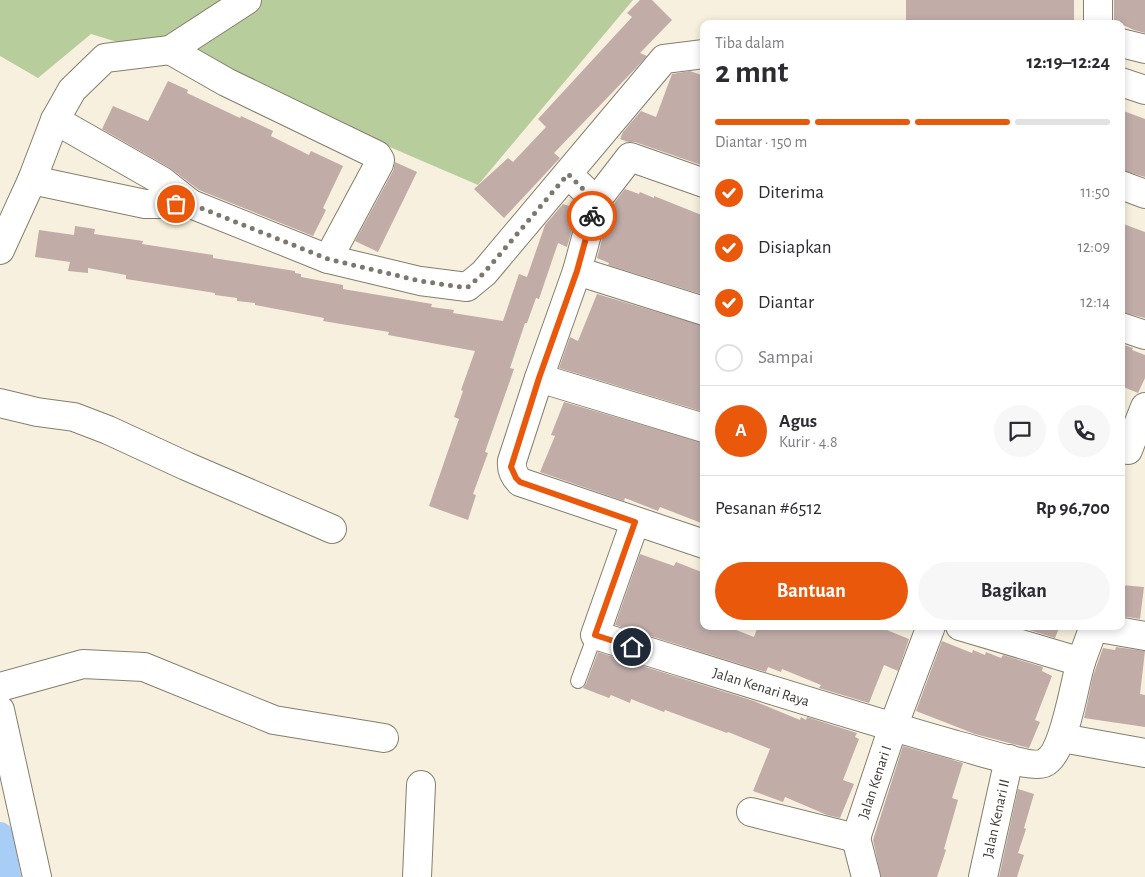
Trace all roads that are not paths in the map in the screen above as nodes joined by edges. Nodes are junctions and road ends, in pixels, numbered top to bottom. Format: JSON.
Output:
{"nodes":[{"id":1,"x":248,"y":0,"type":"edge"},
{"id":2,"x":1098,"y":0,"type":"edge"},
{"id":3,"x":1098,"y":20,"type":"edge"},
{"id":4,"x":1125,"y":44,"type":"edge"},
{"id":5,"x":1145,"y":49,"type":"edge"},
{"id":6,"x":170,"y":50,"type":"junction"},
{"id":7,"x":700,"y":54,"type":"edge"},
{"id":8,"x":1125,"y":83,"type":"edge"},
{"id":9,"x":1145,"y":90,"type":"edge"},
{"id":10,"x":55,"y":120,"type":"junction"},
{"id":11,"x":596,"y":139,"type":"junction"},
{"id":12,"x":630,"y":157,"type":"junction"},
{"id":13,"x":568,"y":174,"type":"junction"},
{"id":14,"x":32,"y":180,"type":"junction"},
{"id":15,"x":700,"y":181,"type":"edge"},
{"id":16,"x":1125,"y":186,"type":"edge"},
{"id":17,"x":1145,"y":194,"type":"edge"},
{"id":18,"x":596,"y":202,"type":"junction"},
{"id":19,"x":191,"y":204,"type":"junction"},
{"id":20,"x":0,"y":250,"type":"edge"},
{"id":21,"x":328,"y":259,"type":"junction"},
{"id":22,"x":577,"y":271,"type":"junction"},
{"id":23,"x":700,"y":310,"type":"edge"},
{"id":24,"x":1125,"y":328,"type":"edge"},
{"id":25,"x":1145,"y":335,"type":"edge"},
{"id":26,"x":539,"y":378,"type":"junction"},
{"id":27,"x":0,"y":403,"type":"edge"},
{"id":28,"x":1145,"y":408,"type":"edge"},
{"id":29,"x":700,"y":427,"type":"edge"},
{"id":30,"x":1125,"y":449,"type":"edge"},
{"id":31,"x":635,"y":522,"type":"junction"},
{"id":32,"x":332,"y":528,"type":"dead end"},
{"id":33,"x":700,"y":543,"type":"edge"},
{"id":34,"x":929,"y":630,"type":"edge"},
{"id":35,"x":973,"y":630,"type":"edge"},
{"id":36,"x":1093,"y":630,"type":"edge"},
{"id":37,"x":1111,"y":630,"type":"edge"},
{"id":38,"x":595,"y":635,"type":"junction"},
{"id":39,"x":1145,"y":636,"type":"edge"},
{"id":40,"x":1081,"y":662,"type":"junction"},
{"id":41,"x":578,"y":682,"type":"dead end"},
{"id":42,"x":0,"y":687,"type":"edge"},
{"id":43,"x":0,"y":710,"type":"edge"},
{"id":44,"x":893,"y":727,"type":"junction"},
{"id":45,"x":384,"y":738,"type":"dead end"},
{"id":46,"x":1062,"y":738,"type":"junction"},
{"id":47,"x":1145,"y":753,"type":"edge"},
{"id":48,"x":1009,"y":759,"type":"junction"},
{"id":49,"x":421,"y":785,"type":"dead end"},
{"id":50,"x":752,"y":812,"type":"dead end"},
{"id":51,"x":856,"y":838,"type":"junction"},
{"id":52,"x":37,"y":877,"type":"edge"},
{"id":53,"x":418,"y":877,"type":"edge"},
{"id":54,"x":866,"y":877,"type":"edge"},
{"id":55,"x":983,"y":877,"type":"edge"}],
"edges":[{"from":1,"to":6,"type":"street"},
{"from":2,"to":3,"type":"street"},
{"from":4,"to":5,"type":"street"},
{"from":6,"to":10,"type":"street"},
{"from":6,"to":21,"type":"street"},
{"from":7,"to":11,"type":"street"},
{"from":8,"to":9,"type":"street"},
{"from":10,"to":14,"type":"street"},
{"from":10,"to":19,"type":"street"},
{"from":11,"to":12,"type":"street"},
{"from":11,"to":13,"type":"street"},
{"from":12,"to":15,"type":"street"},
{"from":12,"to":18,"type":"street"},
{"from":13,"to":18,"type":"street"},
{"from":13,"to":21,"type":"street"},
{"from":14,"to":19,"type":"street"},
{"from":14,"to":20,"type":"street"},
{"from":16,"to":17,"type":"street"},
{"from":18,"to":22,"type":"street"},
{"from":19,"to":21,"type":"street"},
{"from":22,"to":23,"type":"street"},
{"from":22,"to":26,"type":"street"},
{"from":24,"to":25,"type":"street"},
{"from":26,"to":29,"type":"street"},
{"from":26,"to":31,"type":"street"},
{"from":27,"to":32,"type":"street"},
{"from":28,"to":30,"type":"street"},
{"from":31,"to":33,"type":"street"},
{"from":31,"to":38,"type":"street"},
{"from":34,"to":44,"type":"street","name":"Jalan Kenari I"},
{"from":35,"to":40,"type":"street"},
{"from":36,"to":40,"type":"street"},
{"from":37,"to":39,"type":"street"},
{"from":38,"to":41,"type":"lane"},
{"from":38,"to":44,"type":"street","name":"Jalan Kenari Raya"},
{"from":40,"to":46,"type":"street"},
{"from":42,"to":45,"type":"street"},
{"from":43,"to":52,"type":"street"},
{"from":44,"to":48,"type":"street","name":"Jalan Kenari Raya"},
{"from":44,"to":51,"type":"street","name":"Jalan Kenari I"},
{"from":46,"to":47,"type":"street"},
{"from":46,"to":48,"type":"street","name":"Jalan Kenari Raya"},
{"from":48,"to":55,"type":"street","name":"Jalan Kenari II"},
{"from":49,"to":53,"type":"street"},
{"from":50,"to":51,"type":"street"},
{"from":51,"to":54,"type":"street"}]}
